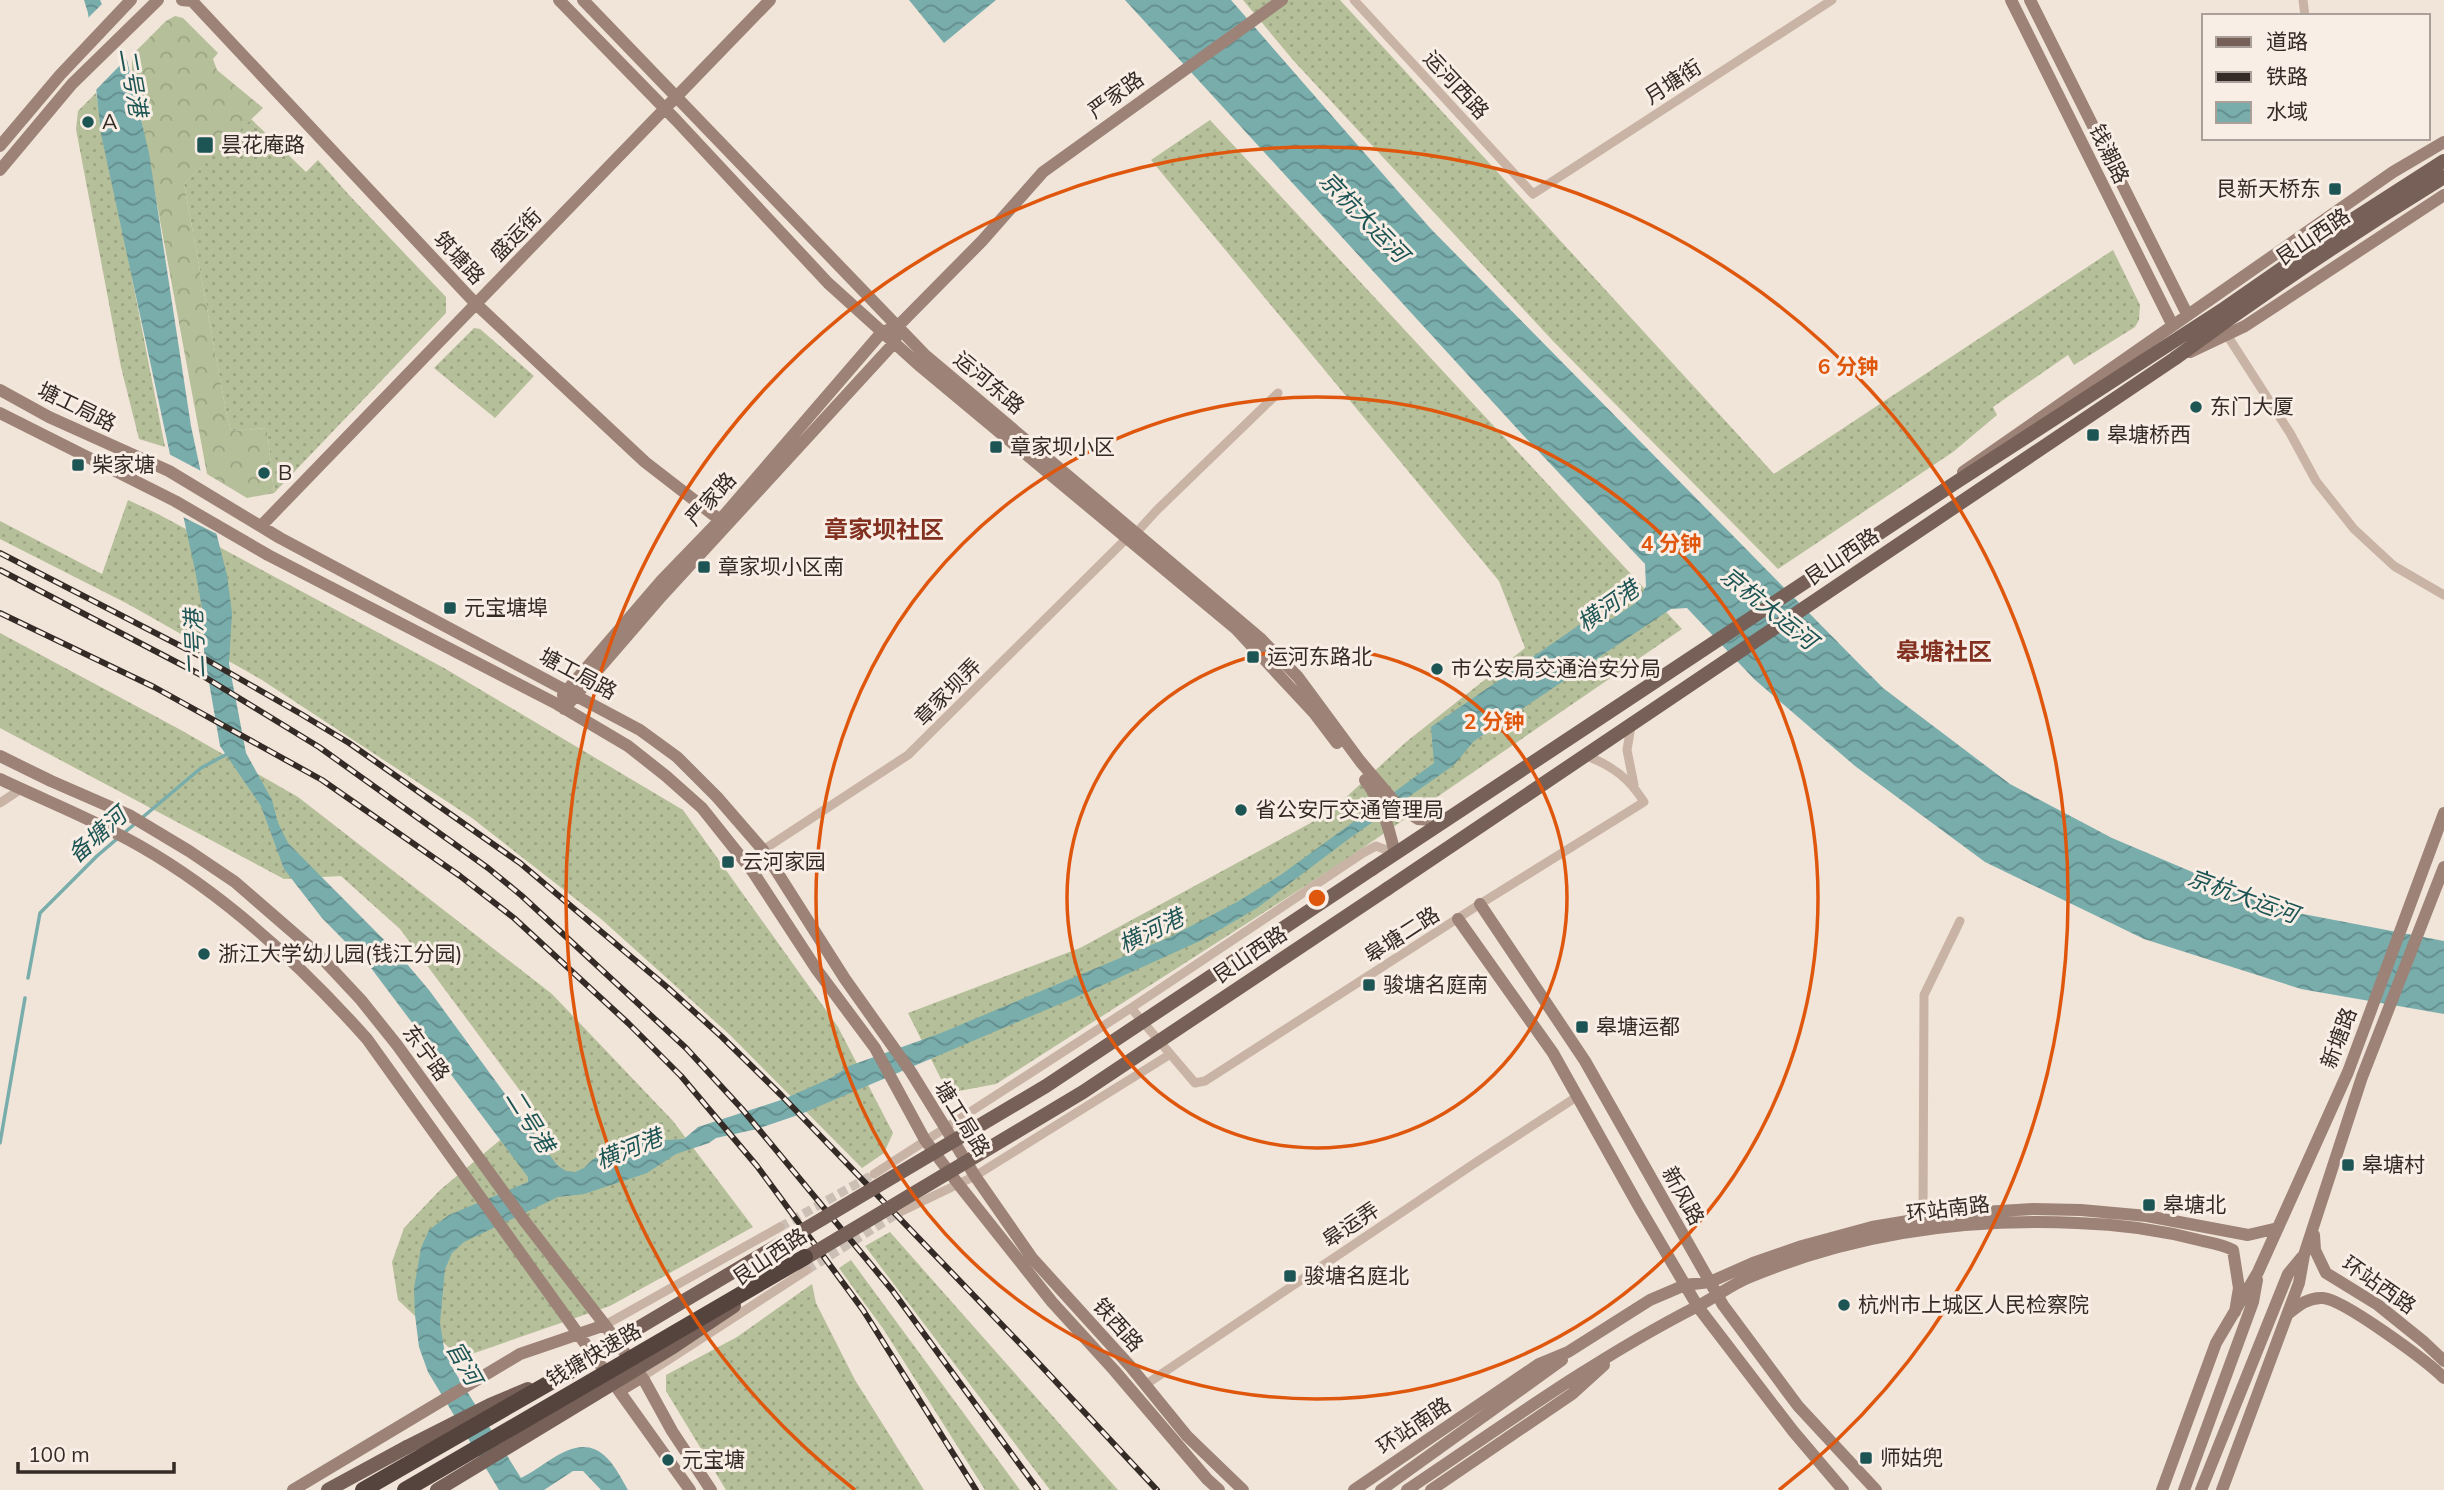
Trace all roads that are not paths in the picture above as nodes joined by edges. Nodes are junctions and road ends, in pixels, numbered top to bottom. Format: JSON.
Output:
{"nodes":[{"id":1,"x":158,"y":0,"type":"edge"},
{"id":2,"x":182,"y":0,"type":"edge"},
{"id":3,"x":192,"y":0,"type":"edge"},
{"id":4,"x":559,"y":0,"type":"edge"},
{"id":5,"x":583,"y":0,"type":"edge"},
{"id":6,"x":770,"y":0,"type":"edge"},
{"id":7,"x":1282,"y":0,"type":"edge"},
{"id":8,"x":1354,"y":0,"type":"edge"},
{"id":9,"x":1832,"y":0,"type":"edge"},
{"id":10,"x":2011,"y":0,"type":"edge"},
{"id":11,"x":2030,"y":0,"type":"edge"},
{"id":12,"x":128,"y":3,"type":"edge"},
{"id":13,"x":675,"y":98,"type":"junction"},
{"id":14,"x":665,"y":108,"type":"junction"},
{"id":15,"x":2444,"y":142,"type":"edge"},
{"id":16,"x":0,"y":146,"type":"edge"},
{"id":17,"x":2444,"y":161,"type":"edge"},
{"id":18,"x":0,"y":170,"type":"edge"},
{"id":19,"x":2444,"y":177,"type":"edge"},
{"id":20,"x":1533,"y":194,"type":"joint"},
{"id":21,"x":2444,"y":195,"type":"edge"},
{"id":22,"x":476,"y":304,"type":"junction"},
{"id":23,"x":2228,"y":313,"type":"junction"},
{"id":24,"x":2187,"y":314,"type":"junction"},
{"id":25,"x":2172,"y":324,"type":"junction"},
{"id":26,"x":898,"y":326,"type":"junction"},
{"id":27,"x":882,"y":332,"type":"junction"},
{"id":28,"x":2227,"y":335,"type":"junction"},
{"id":29,"x":894,"y":342,"type":"junction"},
{"id":30,"x":2174,"y":359,"type":"junction"},
{"id":31,"x":0,"y":390,"type":"edge"},
{"id":32,"x":1278,"y":393,"type":"dead end"},
{"id":33,"x":0,"y":413,"type":"edge"},
{"id":34,"x":1955,"y":483,"type":"junction"},
{"id":35,"x":720,"y":520,"type":"junction"},
{"id":36,"x":261,"y":526,"type":"junction"},
{"id":37,"x":1131,"y":536,"type":"junction"},
{"id":38,"x":2444,"y":594,"type":"edge"},
{"id":39,"x":572,"y":692,"type":"junction"},
{"id":40,"x":560,"y":706,"type":"junction"},
{"id":41,"x":1631,"y":726,"type":"junction"},
{"id":42,"x":0,"y":756,"type":"edge"},
{"id":43,"x":1586,"y":757,"type":"junction"},
{"id":44,"x":0,"y":779,"type":"edge"},
{"id":45,"x":1635,"y":787,"type":"junction"},
{"id":46,"x":21,"y":789,"type":"junction"},
{"id":47,"x":1382,"y":794,"type":"junction"},
{"id":48,"x":0,"y":803,"type":"edge"},
{"id":49,"x":2444,"y":813,"type":"edge"},
{"id":50,"x":1449,"y":818,"type":"junction"},
{"id":51,"x":763,"y":850,"type":"junction"},
{"id":52,"x":1395,"y":853,"type":"junction"},
{"id":53,"x":2444,"y":867,"type":"edge"},
{"id":54,"x":1480,"y":904,"type":"junction"},
{"id":55,"x":1458,"y":919,"type":"junction"},
{"id":56,"x":1960,"y":920,"type":"dead end"},
{"id":57,"x":1525,"y":969,"type":"junction"},
{"id":58,"x":1504,"y":983,"type":"junction"},
{"id":59,"x":1131,"y":1007,"type":"junction"},
{"id":60,"x":1169,"y":1055,"type":"junction"},
{"id":61,"x":1578,"y":1096,"type":"junction"},
{"id":62,"x":944,"y":1127,"type":"junction"},
{"id":63,"x":925,"y":1140,"type":"junction"},
{"id":64,"x":874,"y":1174,"type":"tunnel mouth"},
{"id":65,"x":975,"y":1176,"type":"junction"},
{"id":66,"x":959,"y":1185,"type":"junction"},
{"id":67,"x":900,"y":1212,"type":"tunnel mouth"},
{"id":68,"x":1923,"y":1218,"type":"junction"},
{"id":69,"x":780,"y":1227,"type":"tunnel mouth"},
{"id":70,"x":2278,"y":1228,"type":"junction"},
{"id":71,"x":2313,"y":1228,"type":"junction"},
{"id":72,"x":2304,"y":1255,"type":"junction"},
{"id":73,"x":806,"y":1264,"type":"junction"},
{"id":74,"x":2258,"y":1272,"type":"junction"},
{"id":75,"x":1710,"y":1282,"type":"junction"},
{"id":76,"x":1685,"y":1285,"type":"junction"},
{"id":77,"x":1716,"y":1294,"type":"junction"},
{"id":78,"x":1698,"y":1307,"type":"junction"},
{"id":79,"x":2235,"y":1312,"type":"junction"},
{"id":80,"x":2288,"y":1313,"type":"junction"},
{"id":81,"x":605,"y":1325,"type":"junction"},
{"id":82,"x":1604,"y":1328,"type":"junction"},
{"id":83,"x":578,"y":1333,"type":"junction"},
{"id":84,"x":1625,"y":1347,"type":"junction"},
{"id":85,"x":2444,"y":1361,"type":"edge"},
{"id":86,"x":570,"y":1371,"type":"junction"},
{"id":87,"x":642,"y":1377,"type":"junction"},
{"id":88,"x":2444,"y":1378,"type":"edge"},
{"id":89,"x":1145,"y":1385,"type":"junction"},
{"id":90,"x":619,"y":1391,"type":"junction"},
{"id":91,"x":293,"y":1490,"type":"edge"},
{"id":92,"x":328,"y":1490,"type":"edge"},
{"id":93,"x":363,"y":1490,"type":"edge"},
{"id":94,"x":405,"y":1490,"type":"edge"},
{"id":95,"x":437,"y":1490,"type":"edge"},
{"id":96,"x":690,"y":1490,"type":"edge"},
{"id":97,"x":711,"y":1490,"type":"edge"},
{"id":98,"x":1219,"y":1490,"type":"edge"},
{"id":99,"x":1243,"y":1490,"type":"edge"},
{"id":100,"x":1354,"y":1490,"type":"edge"},
{"id":101,"x":1381,"y":1490,"type":"edge"},
{"id":102,"x":1407,"y":1490,"type":"edge"},
{"id":103,"x":1431,"y":1490,"type":"edge"},
{"id":104,"x":1843,"y":1490,"type":"edge"},
{"id":105,"x":1876,"y":1490,"type":"edge"},
{"id":106,"x":2162,"y":1490,"type":"edge"},
{"id":107,"x":2184,"y":1490,"type":"edge"},
{"id":108,"x":2201,"y":1490,"type":"edge"},
{"id":109,"x":2222,"y":1490,"type":"edge"}],
"edges":[{"from":1,"to":18,"type":"main road"},
{"from":2,"to":3,"type":"main road","name":"筑塘路"},
{"from":3,"to":22,"type":"main road","name":"筑塘路"},
{"from":4,"to":14,"type":"main road","name":"运河东路"},
{"from":5,"to":13,"type":"main road","name":"运河东路"},
{"from":6,"to":13,"type":"main road","name":"盛运街"},
{"from":7,"to":26,"type":"main road","name":"严家路"},
{"from":8,"to":20,"type":"street","name":"运河西路"},
{"from":9,"to":20,"type":"street","name":"月塘街"},
{"from":10,"to":25,"type":"main road","name":"钱潮路"},
{"from":11,"to":24,"type":"main road","name":"钱潮路"},
{"from":12,"to":16,"type":"main road"},
{"from":13,"to":14,"type":"main road","name":"盛运街"},
{"from":13,"to":26,"type":"main road","name":"运河东路"},
{"from":14,"to":22,"type":"main road","name":"盛运街"},
{"from":14,"to":27,"type":"main road","name":"运河东路"},
{"from":15,"to":24,"type":"main road","name":"艮山西路"},
{"from":17,"to":23,"type":"main road","name":"艮山西路"},
{"from":19,"to":23,"type":"main road","name":"艮山西路"},
{"from":21,"to":28,"type":"main road","name":"艮山西路"},
{"from":22,"to":35,"type":"main road","name":"筑塘路"},
{"from":22,"to":36,"type":"main road","name":"盛运街"},
{"from":23,"to":30,"type":"main road","name":"艮山西路"},
{"from":23,"to":34,"type":"main road","name":"艮山西路"},
{"from":24,"to":25,"type":"main road","name":"艮山西路"},
{"from":25,"to":34,"type":"main road","name":"艮山西路"},
{"from":26,"to":27,"type":"main road","name":"严家路"},
{"from":26,"to":29,"type":"main road","name":"严家路"},
{"from":26,"to":37,"type":"main road","name":"运河东路"},
{"from":27,"to":29,"type":"main road","name":"运河东路"},
{"from":27,"to":35,"type":"main road","name":"严家路"},
{"from":28,"to":30,"type":"main road","name":"艮山西路"},
{"from":28,"to":38,"type":"street"},
{"from":29,"to":37,"type":"main road","name":"运河东路"},
{"from":29,"to":39,"type":"main road","name":"严家路"},
{"from":30,"to":41,"type":"main road","name":"艮山西路"},
{"from":31,"to":36,"type":"main road","name":"塘工局路"},
{"from":32,"to":37,"type":"street","name":"章家坝弄"},
{"from":33,"to":40,"type":"main road","name":"塘工局路"},
{"from":34,"to":50,"type":"main road","name":"艮山西路"},
{"from":35,"to":39,"type":"main road","name":"严家路"},
{"from":36,"to":39,"type":"main road","name":"塘工局路"},
{"from":37,"to":47,"type":"main road","name":"运河东路"},
{"from":37,"to":51,"type":"street","name":"章家坝弄"},
{"from":39,"to":40,"type":"main road","name":"严家路"},
{"from":39,"to":51,"type":"main road","name":"塘工局路"},
{"from":40,"to":63,"type":"main road","name":"塘工局路"},
{"from":41,"to":43,"type":"main road","name":"艮山西路"},
{"from":41,"to":45,"type":"street"},
{"from":42,"to":81,"type":"main road","name":"东宁路"},
{"from":43,"to":45,"type":"street"},
{"from":43,"to":73,"type":"main road","name":"艮山西路","bridge":true},
{"from":44,"to":46,"type":"main road","name":"东宁路"},
{"from":45,"to":54,"type":"street","name":"皋塘二路"},
{"from":46,"to":48,"type":"street"},
{"from":46,"to":83,"type":"main road","name":"东宁路"},
{"from":47,"to":50,"type":"main road","name":"运河东路"},
{"from":47,"to":52,"type":"main road","name":"运河东路"},
{"from":49,"to":70,"type":"main road","name":"新塘路"},
{"from":50,"to":52,"type":"main road","name":"艮山西路"},
{"from":51,"to":62,"type":"main road","name":"塘工局路"},
{"from":52,"to":59,"type":"street","name":"艮山西路"},
{"from":52,"to":86,"type":"main road","name":"艮山西路","bridge":true},
{"from":53,"to":71,"type":"main road","name":"新塘路"},
{"from":54,"to":55,"type":"street","name":"皋塘二路"},
{"from":54,"to":57,"type":"main road","name":"新风路"},
{"from":55,"to":58,"type":"main road","name":"新风路"},
{"from":55,"to":60,"type":"street","name":"皋塘二路"},
{"from":56,"to":68,"type":"street"},
{"from":57,"to":58,"type":"main road"},
{"from":57,"to":75,"type":"main road","name":"新风路"},
{"from":58,"to":61,"type":"main road","name":"新风路"},
{"from":59,"to":60,"type":"street"},
{"from":59,"to":62,"type":"street","name":"艮山西路"},
{"from":60,"to":65,"type":"street"},
{"from":61,"to":76,"type":"main road","name":"新风路"},
{"from":61,"to":89,"type":"street","name":"皋运弄"},
{"from":62,"to":63,"type":"street","name":"艮山西路"},
{"from":62,"to":65,"type":"main road","name":"塘工局路"},
{"from":63,"to":64,"type":"street","name":"艮山西路"},
{"from":63,"to":66,"type":"main road","name":"塘工局路"},
{"from":65,"to":66,"type":"street"},
{"from":65,"to":89,"type":"main road","name":"铁西路"},
{"from":66,"to":67,"type":"street"},
{"from":66,"to":98,"type":"main road","name":"铁西路"},
{"from":68,"to":70,"type":"main road","name":"环站南路"},
{"from":68,"to":75,"type":"main road","name":"环站南路"},
{"from":69,"to":81,"type":"street","name":"艮山西路"},
{"from":70,"to":74,"type":"main road","name":"新塘路"},
{"from":71,"to":72,"type":"main road","name":"新塘路"},
{"from":71,"to":85,"type":"main road","name":"环站西路"},
{"from":72,"to":80,"type":"main road","name":"新塘路"},
{"from":72,"to":108,"type":"main road","name":"新塘路"},
{"from":73,"to":87,"type":"street","name":"艮山西路"},
{"from":73,"to":94,"type":"highway","name":"钱塘快速路","bridge":true},
{"from":73,"to":95,"type":"main road","name":"艮山西路","bridge":true},
{"from":74,"to":79,"type":"main road","name":"新塘路"},
{"from":74,"to":107,"type":"main road","name":"新塘路"},
{"from":75,"to":76,"type":"main road","name":"环站南路"},
{"from":75,"to":77,"type":"main road","name":"新风路"},
{"from":76,"to":78,"type":"main road","name":"新风路"},
{"from":76,"to":82,"type":"main road","name":"环站南路"},
{"from":77,"to":78,"type":"main road","name":"环站南路"},
{"from":77,"to":79,"type":"main road","name":"环站南路"},
{"from":77,"to":105,"type":"main road","name":"新风路"},
{"from":78,"to":84,"type":"main road","name":"环站南路"},
{"from":78,"to":104,"type":"main road","name":"新风路"},
{"from":79,"to":106,"type":"main road","name":"新塘路"},
{"from":80,"to":88,"type":"main road","name":"环站西路"},
{"from":80,"to":109,"type":"main road","name":"新塘路"},
{"from":81,"to":83,"type":"main road","name":"艮山西路"},
{"from":81,"to":87,"type":"main road","name":"东宁路"},
{"from":82,"to":100,"type":"main road","name":"环站南路"},
{"from":82,"to":101,"type":"main road","name":"环站南路"},
{"from":83,"to":90,"type":"main road","name":"东宁路"},
{"from":83,"to":91,"type":"main road","name":"艮山西路"},
{"from":84,"to":102,"type":"main road","name":"环站南路"},
{"from":84,"to":103,"type":"main road","name":"环站南路"},
{"from":86,"to":92,"type":"main road","name":"艮山西路","bridge":true},
{"from":86,"to":93,"type":"highway","name":"钱塘快速路","bridge":true},
{"from":87,"to":90,"type":"main road"},
{"from":87,"to":97,"type":"main road","name":"东宁路"},
{"from":89,"to":99,"type":"main road","name":"铁西路"},
{"from":90,"to":96,"type":"main road","name":"东宁路"}]}
